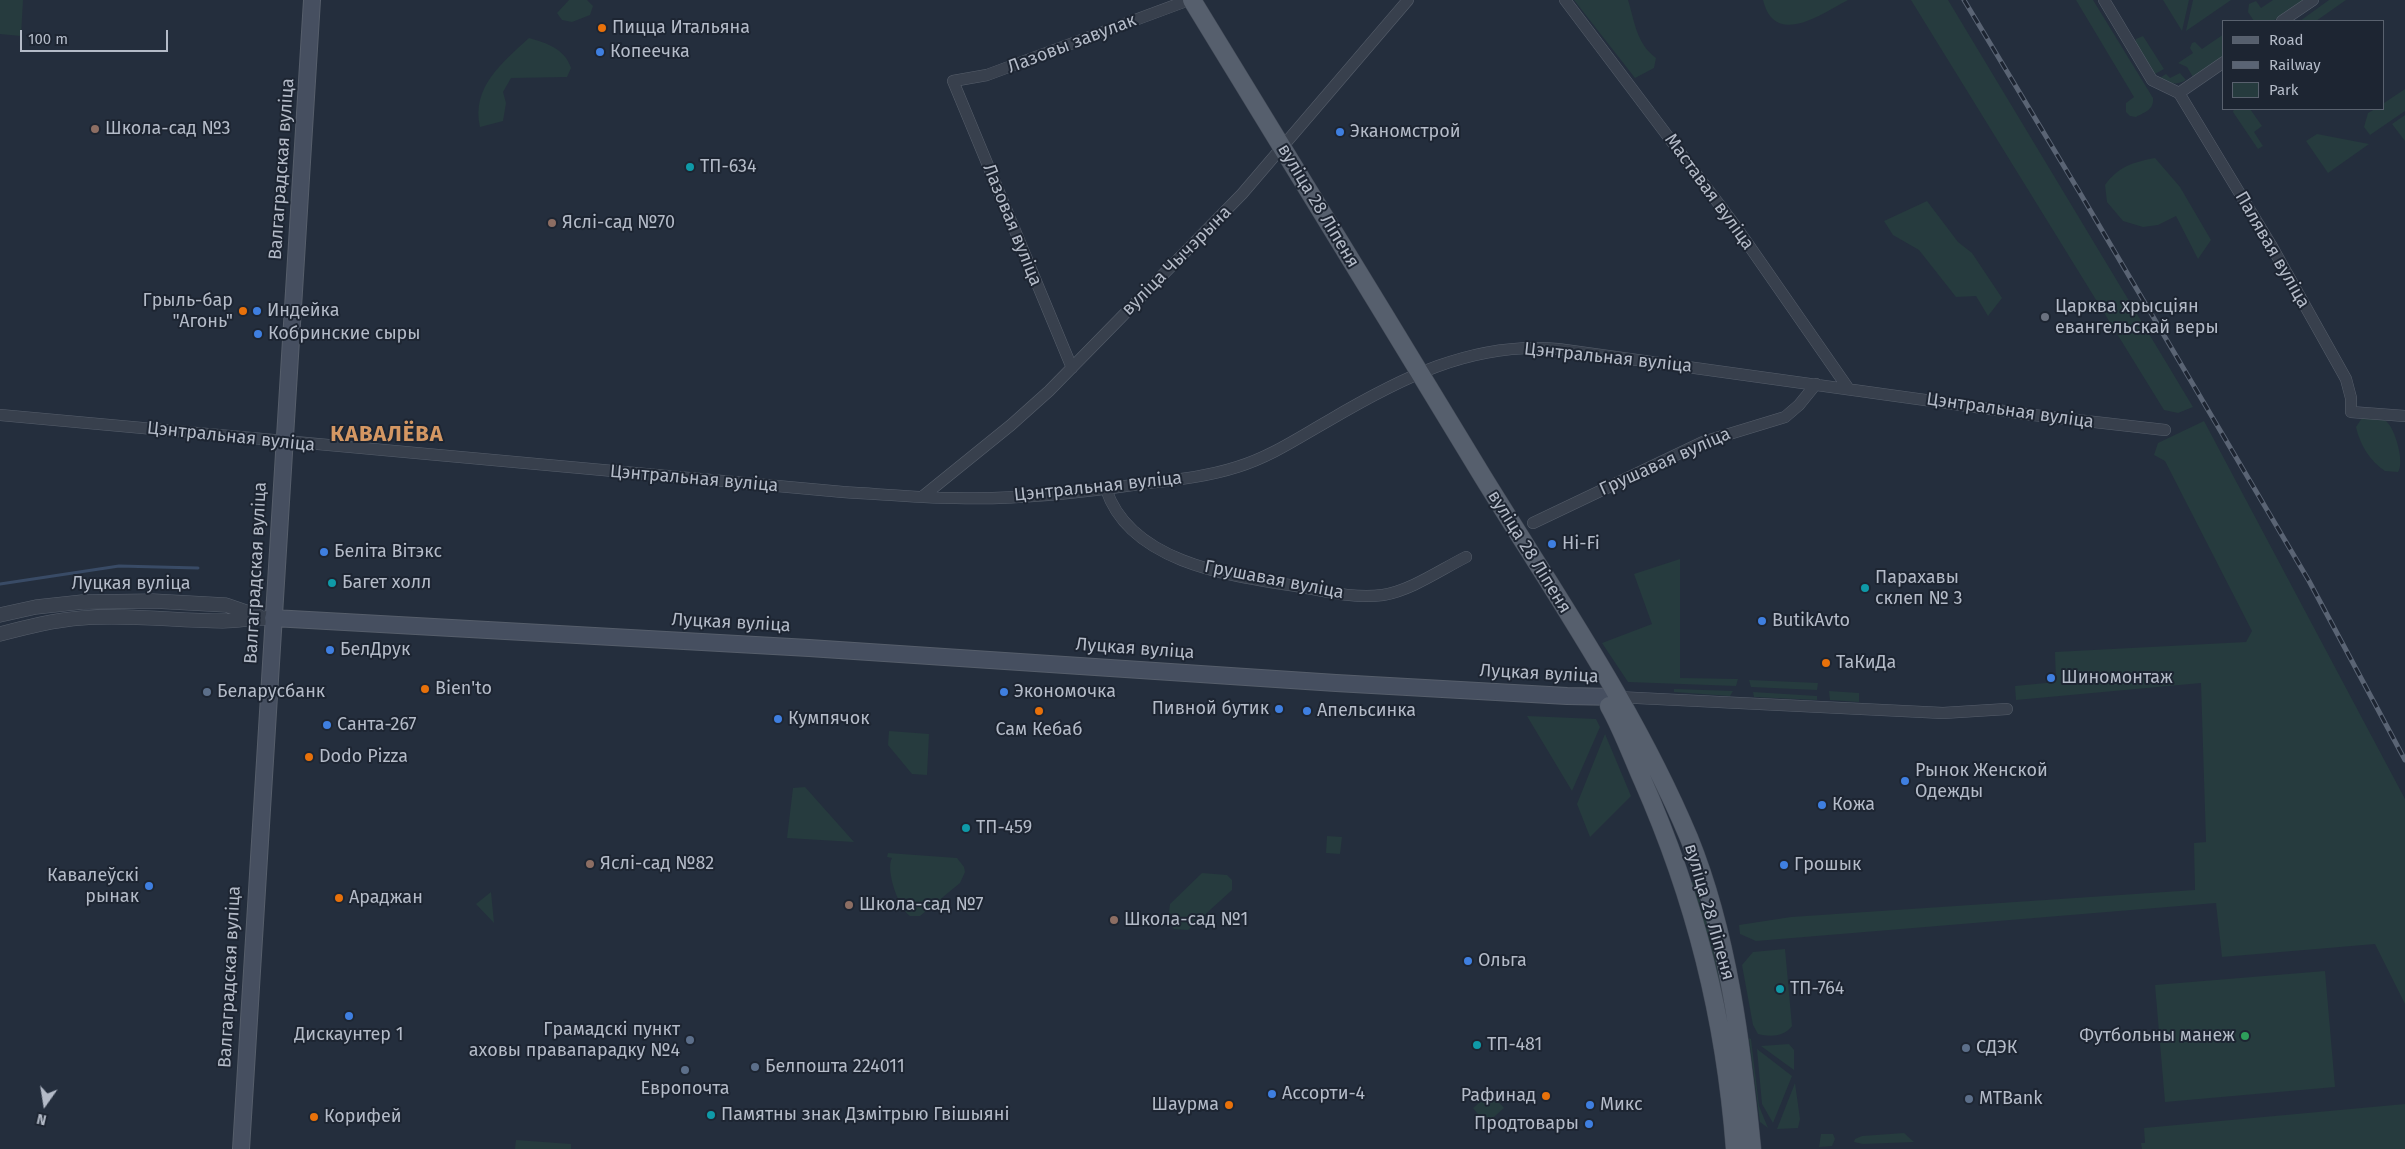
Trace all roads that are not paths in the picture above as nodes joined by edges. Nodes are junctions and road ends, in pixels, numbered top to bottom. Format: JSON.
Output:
{"nodes":[{"id":1,"x":312,"y":0,"type":"edge"},
{"id":2,"x":1408,"y":0,"type":"edge"},
{"id":3,"x":1565,"y":0,"type":"edge"},
{"id":4,"x":2104,"y":0,"type":"edge"},
{"id":5,"x":2313,"y":0,"type":"edge"},
{"id":6,"x":1186,"y":1,"type":"edge"},
{"id":7,"x":2283,"y":20,"type":"edge"},
{"id":8,"x":2222,"y":63,"type":"edge"},
{"id":9,"x":953,"y":81,"type":"joint"},
{"id":10,"x":2179,"y":93,"type":"junction"},
{"id":11,"x":1280,"y":152,"type":"junction"},
{"id":12,"x":1072,"y":368,"type":"junction"},
{"id":13,"x":1415,"y":374,"type":"junction"},
{"id":14,"x":1816,"y":384,"type":"junction"},
{"id":15,"x":1848,"y":388,"type":"junction"},
{"id":16,"x":0,"y":415,"type":"edge"},
{"id":17,"x":2405,"y":416,"type":"edge"},
{"id":18,"x":2166,"y":430,"type":"dead end"},
{"id":19,"x":284,"y":442,"type":"junction"},
{"id":20,"x":1106,"y":489,"type":"junction"},
{"id":21,"x":922,"y":497,"type":"junction"},
{"id":22,"x":1533,"y":522,"type":"dead end"},
{"id":23,"x":1466,"y":558,"type":"dead end"},
{"id":24,"x":0,"y":615,"type":"edge"},
{"id":25,"x":267,"y":618,"type":"junction"},
{"id":26,"x":0,"y":634,"type":"edge"},
{"id":27,"x":1610,"y":697,"type":"junction"},
{"id":28,"x":2007,"y":708,"type":"dead end"},
{"id":29,"x":1698,"y":867,"type":"junction"},
{"id":30,"x":1679,"y":872,"type":"junction"},
{"id":31,"x":241,"y":1149,"type":"edge"},
{"id":32,"x":1735,"y":1149,"type":"edge"},
{"id":33,"x":1752,"y":1149,"type":"edge"}],
"edges":[{"from":1,"to":19,"type":"main road","name":"Валгаградская вуліца"},
{"from":2,"to":11,"type":"street","name":"вуліца Чычэрына"},
{"from":3,"to":15,"type":"street","name":"Маставая вуліца"},
{"from":4,"to":10,"type":"street"},
{"from":5,"to":7,"type":"street"},
{"from":6,"to":9,"type":"street","name":"Лазовы завулак"},
{"from":6,"to":11,"type":"main road","name":"вуліца 28 Ліпеня"},
{"from":8,"to":10,"type":"street"},
{"from":9,"to":12,"type":"street","name":"Лазовая вуліца"},
{"from":10,"to":17,"type":"street","name":"Палявая вуліца"},
{"from":11,"to":12,"type":"street","name":"вуліца Чычэрына"},
{"from":11,"to":13,"type":"main road","name":"вуліца 28 Ліпеня"},
{"from":12,"to":21,"type":"street","name":"вуліца Чычэрына"},
{"from":13,"to":14,"type":"street","name":"Цэнтральная вуліца"},
{"from":13,"to":20,"type":"street","name":"Цэнтральная вуліца"},
{"from":13,"to":27,"type":"main road","name":"вуліца 28 Ліпеня"},
{"from":14,"to":15,"type":"street","name":"Цэнтральная вуліца"},
{"from":14,"to":22,"type":"street","name":"Грушавая вуліца"},
{"from":15,"to":18,"type":"street","name":"Цэнтральная вуліца"},
{"from":16,"to":19,"type":"street","name":"Цэнтральная вуліца"},
{"from":19,"to":21,"type":"street","name":"Цэнтральная вуліца"},
{"from":19,"to":25,"type":"main road","name":"Валгаградская вуліца"},
{"from":20,"to":21,"type":"street","name":"Цэнтральная вуліца"},
{"from":20,"to":23,"type":"street","name":"Грушавая вуліца"},
{"from":24,"to":25,"type":"street","name":"Луцкая вуліца"},
{"from":25,"to":26,"type":"street","name":"Луцкая вуліца"},
{"from":25,"to":27,"type":"main road","name":"Луцкая вуліца"},
{"from":25,"to":31,"type":"main road","name":"Валгаградская вуліца"},
{"from":27,"to":28,"type":"street","name":"Луцкая вуліца"},
{"from":27,"to":29,"type":"main road","name":"вуліца 28 Ліпеня"},
{"from":27,"to":30,"type":"main road","name":"вуліца 28 Ліпеня"},
{"from":29,"to":30,"type":"main road"},
{"from":29,"to":33,"type":"main road","name":"вуліца 28 Ліпеня"},
{"from":30,"to":32,"type":"main road","name":"вуліца 28 Ліпеня"}]}
